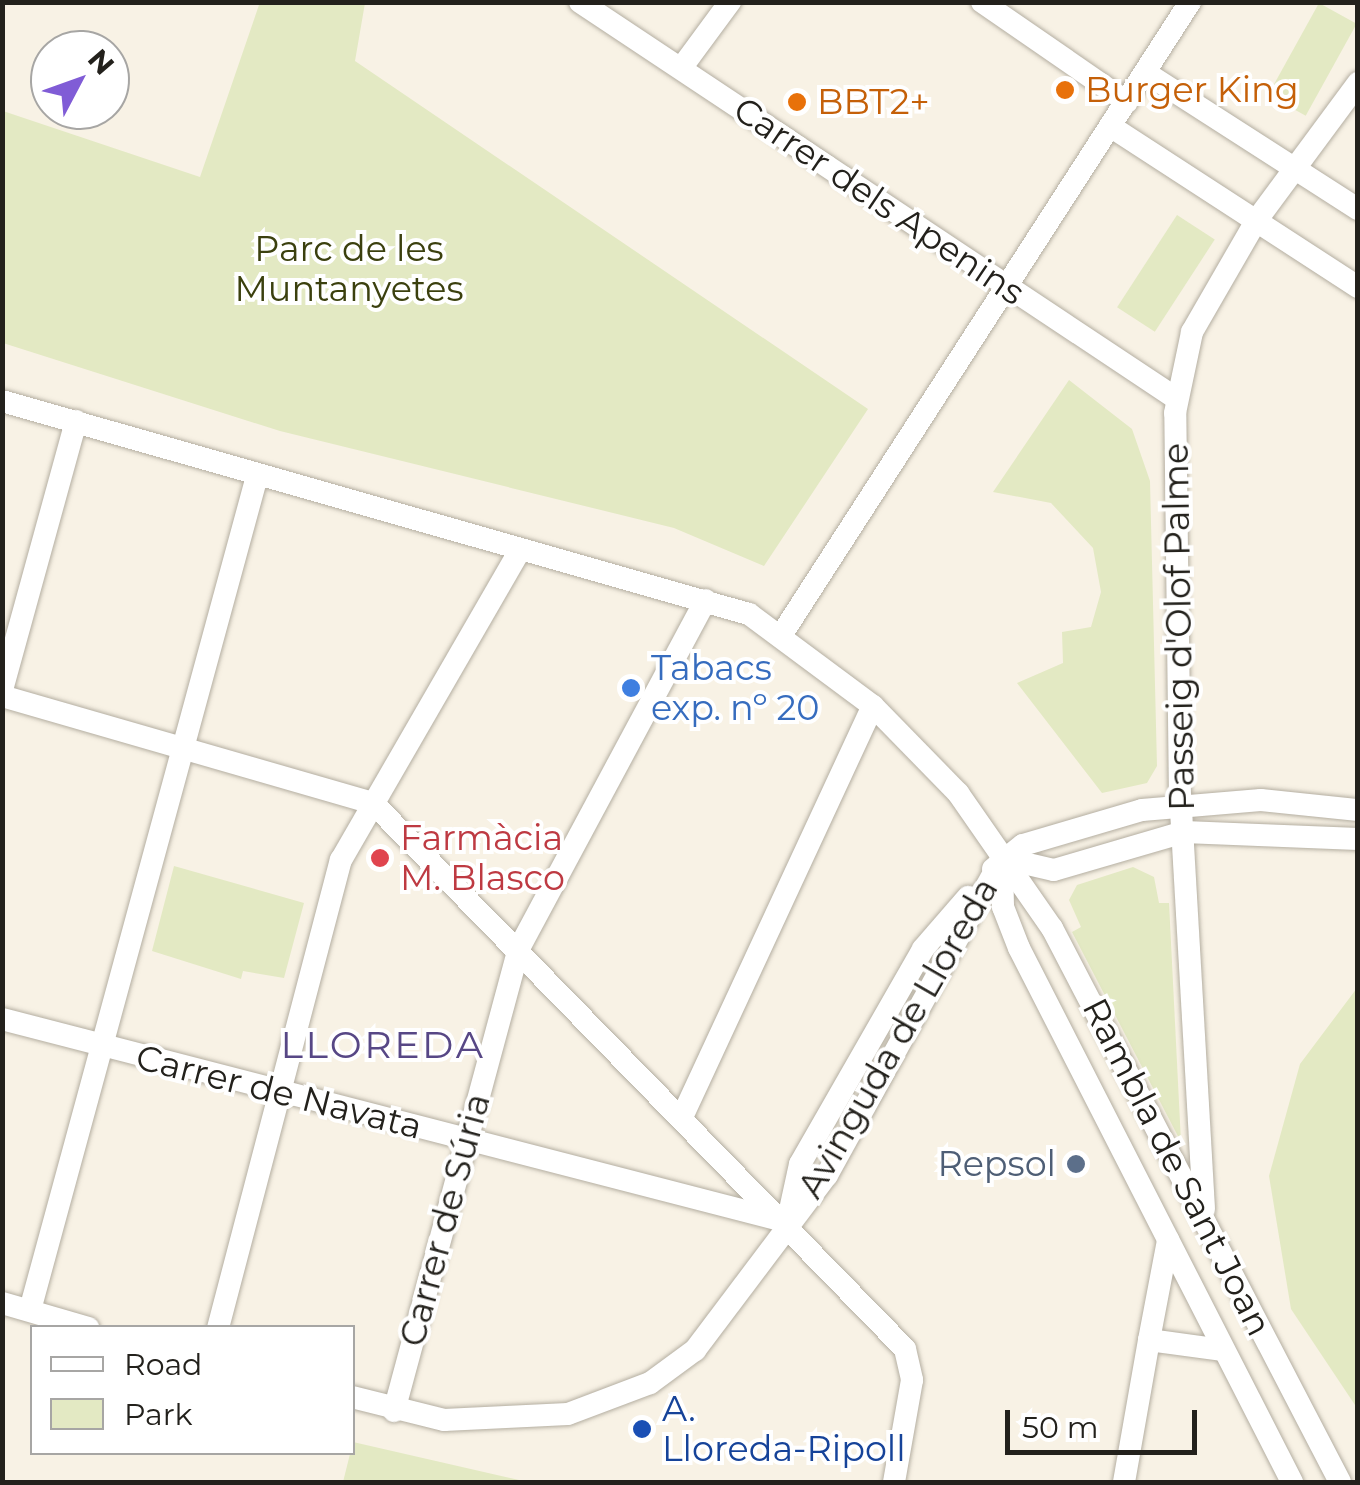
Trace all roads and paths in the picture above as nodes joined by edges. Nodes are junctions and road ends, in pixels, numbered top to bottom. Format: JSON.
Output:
{"nodes":[{"id":1,"x":580,"y":2,"type":"edge"},
{"id":2,"x":730,"y":2,"type":"edge"},
{"id":3,"x":982,"y":2,"type":"edge"},
{"id":4,"x":1190,"y":2,"type":"edge"},
{"id":5,"x":682,"y":67,"type":"junction"},
{"id":6,"x":1146,"y":72,"type":"junction"},
{"id":7,"x":1358,"y":83,"type":"edge"},
{"id":8,"x":1127,"y":102,"type":"junction"},
{"id":9,"x":1110,"y":126,"type":"junction"},
{"id":10,"x":1298,"y":171,"type":"junction"},
{"id":11,"x":1358,"y":209,"type":"edge"},
{"id":12,"x":1256,"y":221,"type":"junction"},
{"id":13,"x":1004,"y":286,"type":"junction"},
{"id":14,"x":1358,"y":287,"type":"edge"},
{"id":15,"x":1178,"y":399,"type":"junction"},
{"id":16,"x":2,"y":401,"type":"edge"},
{"id":17,"x":76,"y":422,"type":"junction"},
{"id":18,"x":256,"y":480,"type":"junction"},
{"id":19,"x":518,"y":553,"type":"junction"},
{"id":20,"x":706,"y":600,"type":"junction"},
{"id":21,"x":782,"y":634,"type":"junction"},
{"id":22,"x":2,"y":693,"type":"edge"},
{"id":23,"x":873,"y":706,"type":"junction"},
{"id":24,"x":183,"y":744,"type":"junction"},
{"id":25,"x":373,"y":803,"type":"junction"},
{"id":26,"x":1181,"y":805,"type":"junction"},
{"id":27,"x":1358,"y":810,"type":"edge"},
{"id":28,"x":1184,"y":832,"type":"junction"},
{"id":29,"x":1358,"y":840,"type":"edge"},
{"id":30,"x":1002,"y":858,"type":"junction"},
{"id":31,"x":518,"y":950,"type":"junction"},
{"id":32,"x":2,"y":1019,"type":"edge"},
{"id":33,"x":102,"y":1046,"type":"junction"},
{"id":34,"x":279,"y":1093,"type":"junction"},
{"id":35,"x":682,"y":1117,"type":"junction"},
{"id":36,"x":467,"y":1140,"type":"junction"},
{"id":37,"x":787,"y":1222,"type":"junction"},
{"id":38,"x":1205,"y":1222,"type":"junction"},
{"id":39,"x":1168,"y":1240,"type":"junction"},
{"id":40,"x":2,"y":1303,"type":"edge"},
{"id":41,"x":30,"y":1310,"type":"junction"},
{"id":42,"x":78,"y":1325,"type":"edge"},
{"id":43,"x":219,"y":1325,"type":"edge"},
{"id":44,"x":1149,"y":1340,"type":"junction"},
{"id":45,"x":1224,"y":1350,"type":"junction"},
{"id":46,"x":355,"y":1398,"type":"edge"},
{"id":47,"x":394,"y":1411,"type":"junction"},
{"id":48,"x":1291,"y":1481,"type":"edge"},
{"id":49,"x":894,"y":1482,"type":"edge"},
{"id":50,"x":1124,"y":1482,"type":"edge"},
{"id":51,"x":1340,"y":1482,"type":"edge"}],
"edges":[{"from":1,"to":5,"type":"street","name":"Carrer dels Apenins"},
{"from":2,"to":5,"type":"street"},
{"from":3,"to":8,"type":"street"},
{"from":4,"to":6,"type":"street"},
{"from":5,"to":13,"type":"street","name":"Carrer dels Apenins"},
{"from":6,"to":8,"type":"street"},
{"from":6,"to":10,"type":"street"},
{"from":7,"to":10,"type":"street","name":"Passeig d'Olof Palme"},
{"from":8,"to":9,"type":"street"},
{"from":9,"to":12,"type":"street"},
{"from":9,"to":13,"type":"street"},
{"from":10,"to":11,"type":"street"},
{"from":10,"to":12,"type":"street","name":"Passeig d'Olof Palme"},
{"from":12,"to":14,"type":"street"},
{"from":12,"to":15,"type":"street","name":"Passeig d'Olof Palme"},
{"from":13,"to":15,"type":"street","name":"Carrer dels Apenins"},
{"from":13,"to":21,"type":"street"},
{"from":15,"to":26,"type":"street","name":"Passeig d'Olof Palme"},
{"from":16,"to":17,"type":"street","name":"Rambla de Sant Joan"},
{"from":17,"to":18,"type":"street","name":"Rambla de Sant Joan"},
{"from":17,"to":22,"type":"street"},
{"from":18,"to":19,"type":"street","name":"Rambla de Sant Joan"},
{"from":18,"to":24,"type":"street"},
{"from":19,"to":20,"type":"street","name":"Rambla de Sant Joan"},
{"from":19,"to":25,"type":"street"},
{"from":20,"to":21,"type":"street","name":"Rambla de Sant Joan"},
{"from":20,"to":31,"type":"street","name":"Carrer de Súria"},
{"from":21,"to":23,"type":"street","name":"Rambla de Sant Joan"},
{"from":22,"to":24,"type":"street"},
{"from":23,"to":30,"type":"street","name":"Rambla de Sant Joan"},
{"from":23,"to":35,"type":"street"},
{"from":24,"to":25,"type":"street"},
{"from":24,"to":33,"type":"street"},
{"from":25,"to":31,"type":"street"},
{"from":25,"to":34,"type":"street"},
{"from":26,"to":27,"type":"street"},
{"from":26,"to":28,"type":"street","name":"Passeig d'Olof Palme"},
{"from":26,"to":30,"type":"street"},
{"from":28,"to":29,"type":"street"},
{"from":28,"to":30,"type":"street"},
{"from":28,"to":38,"type":"street","name":"Passeig d'Olof Palme"},
{"from":30,"to":37,"type":"street","name":"Avinguda de Lloreda"},
{"from":30,"to":38,"type":"street","name":"Rambla de Sant Joan"},
{"from":30,"to":39,"type":"street","name":"Rambla de Sant Joan"},
{"from":31,"to":35,"type":"street"},
{"from":31,"to":36,"type":"street","name":"Carrer de Súria"},
{"from":32,"to":33,"type":"street","name":"Carrer de Navata"},
{"from":33,"to":34,"type":"street","name":"Carrer de Navata"},
{"from":33,"to":41,"type":"street"},
{"from":34,"to":36,"type":"street","name":"Carrer de Navata"},
{"from":34,"to":43,"type":"street"},
{"from":35,"to":37,"type":"street"},
{"from":36,"to":37,"type":"street","name":"Carrer de Navata"},
{"from":36,"to":47,"type":"street","name":"Carrer de Súria"},
{"from":37,"to":47,"type":"street","name":"Avinguda de Lloreda"},
{"from":37,"to":49,"type":"street"},
{"from":38,"to":51,"type":"street","name":"Rambla de Sant Joan"},
{"from":39,"to":44,"type":"street"},
{"from":39,"to":45,"type":"street","name":"Rambla de Sant Joan"},
{"from":40,"to":41,"type":"street"},
{"from":41,"to":42,"type":"street"},
{"from":44,"to":45,"type":"street"},
{"from":44,"to":50,"type":"street"},
{"from":45,"to":48,"type":"street","name":"Rambla de Sant Joan"},
{"from":46,"to":47,"type":"street","name":"Avinguda de Lloreda"}]}
